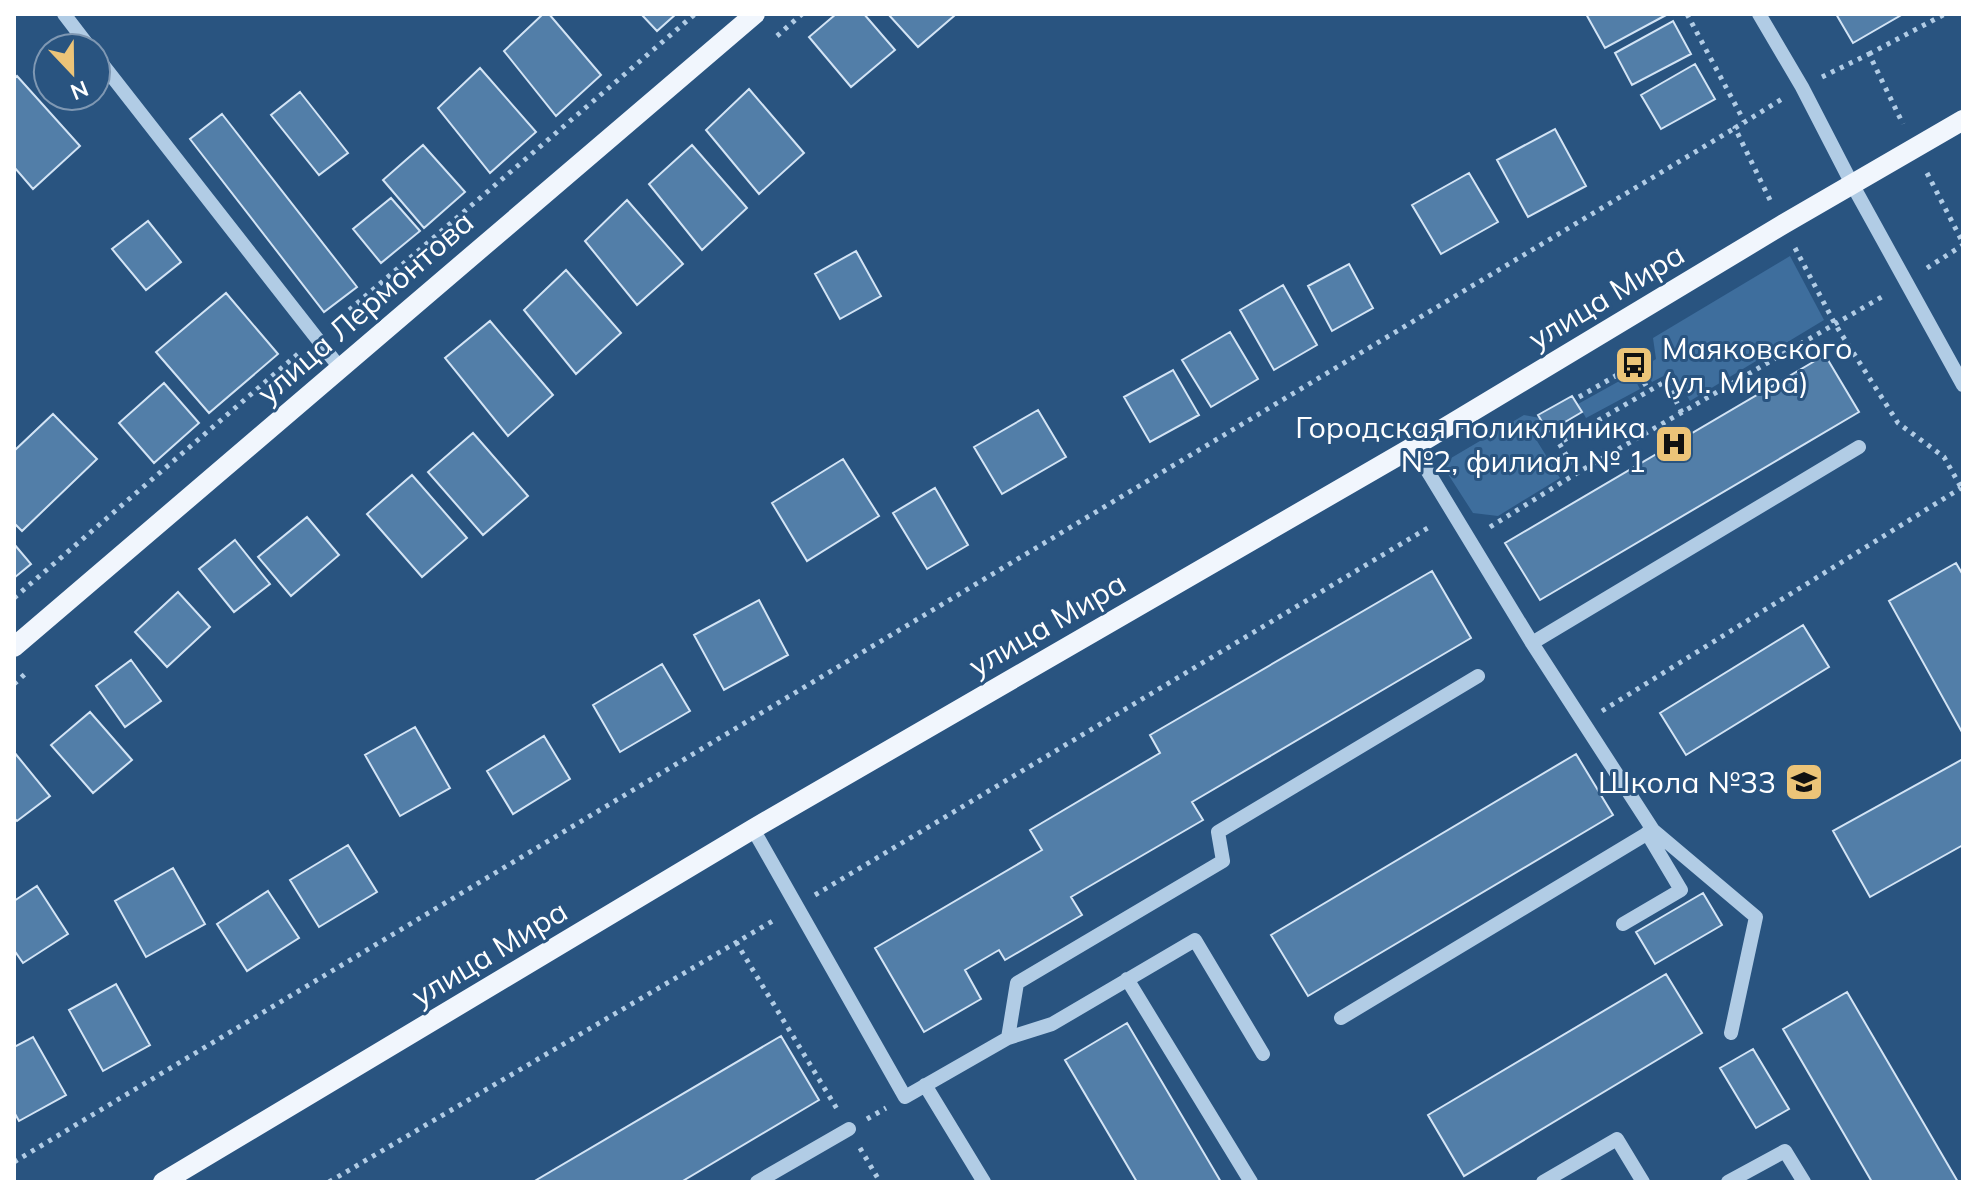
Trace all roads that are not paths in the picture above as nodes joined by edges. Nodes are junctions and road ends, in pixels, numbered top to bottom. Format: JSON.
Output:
{"nodes":[{"id":1,"x":64,"y":14,"type":"edge"},
{"id":2,"x":755,"y":14,"type":"edge"},
{"id":3,"x":1759,"y":14,"type":"edge"},
{"id":4,"x":78,"y":32,"type":"edge"},
{"id":5,"x":112,"y":76,"type":"edge"},
{"id":6,"x":1963,"y":120,"type":"edge"},
{"id":7,"x":1852,"y":184,"type":"junction"},
{"id":8,"x":340,"y":368,"type":"junction"},
{"id":9,"x":1963,"y":385,"type":"edge"},
{"id":10,"x":1413,"y":447,"type":"junction"},
{"id":11,"x":1859,"y":447,"type":"dead end"},
{"id":12,"x":1532,"y":643,"type":"junction"},
{"id":13,"x":14,"y":647,"type":"edge"},
{"id":14,"x":1478,"y":676,"type":"dead end"},
{"id":15,"x":753,"y":829,"type":"junction"},
{"id":16,"x":1650,"y":832,"type":"junction"},
{"id":17,"x":1623,"y":924,"type":"dead end"},
{"id":18,"x":1127,"y":979,"type":"junction"},
{"id":19,"x":1341,"y":1018,"type":"dead end"},
{"id":20,"x":1731,"y":1033,"type":"dead end"},
{"id":21,"x":1008,"y":1038,"type":"junction"},
{"id":22,"x":1263,"y":1054,"type":"dead end"},
{"id":23,"x":925,"y":1085,"type":"junction"},
{"id":24,"x":849,"y":1129,"type":"road end"},
{"id":25,"x":163,"y":1182,"type":"edge"},
{"id":26,"x":757,"y":1182,"type":"edge"},
{"id":27,"x":984,"y":1182,"type":"edge"},
{"id":28,"x":1251,"y":1182,"type":"edge"},
{"id":29,"x":1543,"y":1182,"type":"edge"},
{"id":30,"x":1643,"y":1182,"type":"edge"},
{"id":31,"x":1728,"y":1182,"type":"edge"},
{"id":32,"x":1804,"y":1182,"type":"edge"}],
"edges":[{"from":1,"to":4,"type":"street"},
{"from":2,"to":8,"type":"main road","name":"улица Лермонтова"},
{"from":3,"to":7,"type":"street"},
{"from":5,"to":8,"type":"street"},
{"from":6,"to":7,"type":"main road","name":"улица Мира"},
{"from":7,"to":9,"type":"street"},
{"from":7,"to":10,"type":"main road","name":"улица Мира"},
{"from":8,"to":13,"type":"main road","name":"улица Лермонтова"},
{"from":10,"to":12,"type":"street"},
{"from":10,"to":15,"type":"main road","name":"улица Мира"},
{"from":11,"to":12,"type":"street"},
{"from":12,"to":16,"type":"street"},
{"from":14,"to":21,"type":"street"},
{"from":15,"to":23,"type":"street"},
{"from":15,"to":25,"type":"main road","name":"улица Мира"},
{"from":16,"to":17,"type":"street"},
{"from":16,"to":19,"type":"street"},
{"from":16,"to":20,"type":"street"},
{"from":18,"to":21,"type":"street"},
{"from":18,"to":22,"type":"street"},
{"from":18,"to":28,"type":"street"},
{"from":21,"to":23,"type":"street"},
{"from":23,"to":27,"type":"street"},
{"from":24,"to":26,"type":"street"},
{"from":29,"to":30,"type":"street"},
{"from":31,"to":32,"type":"street"}]}
